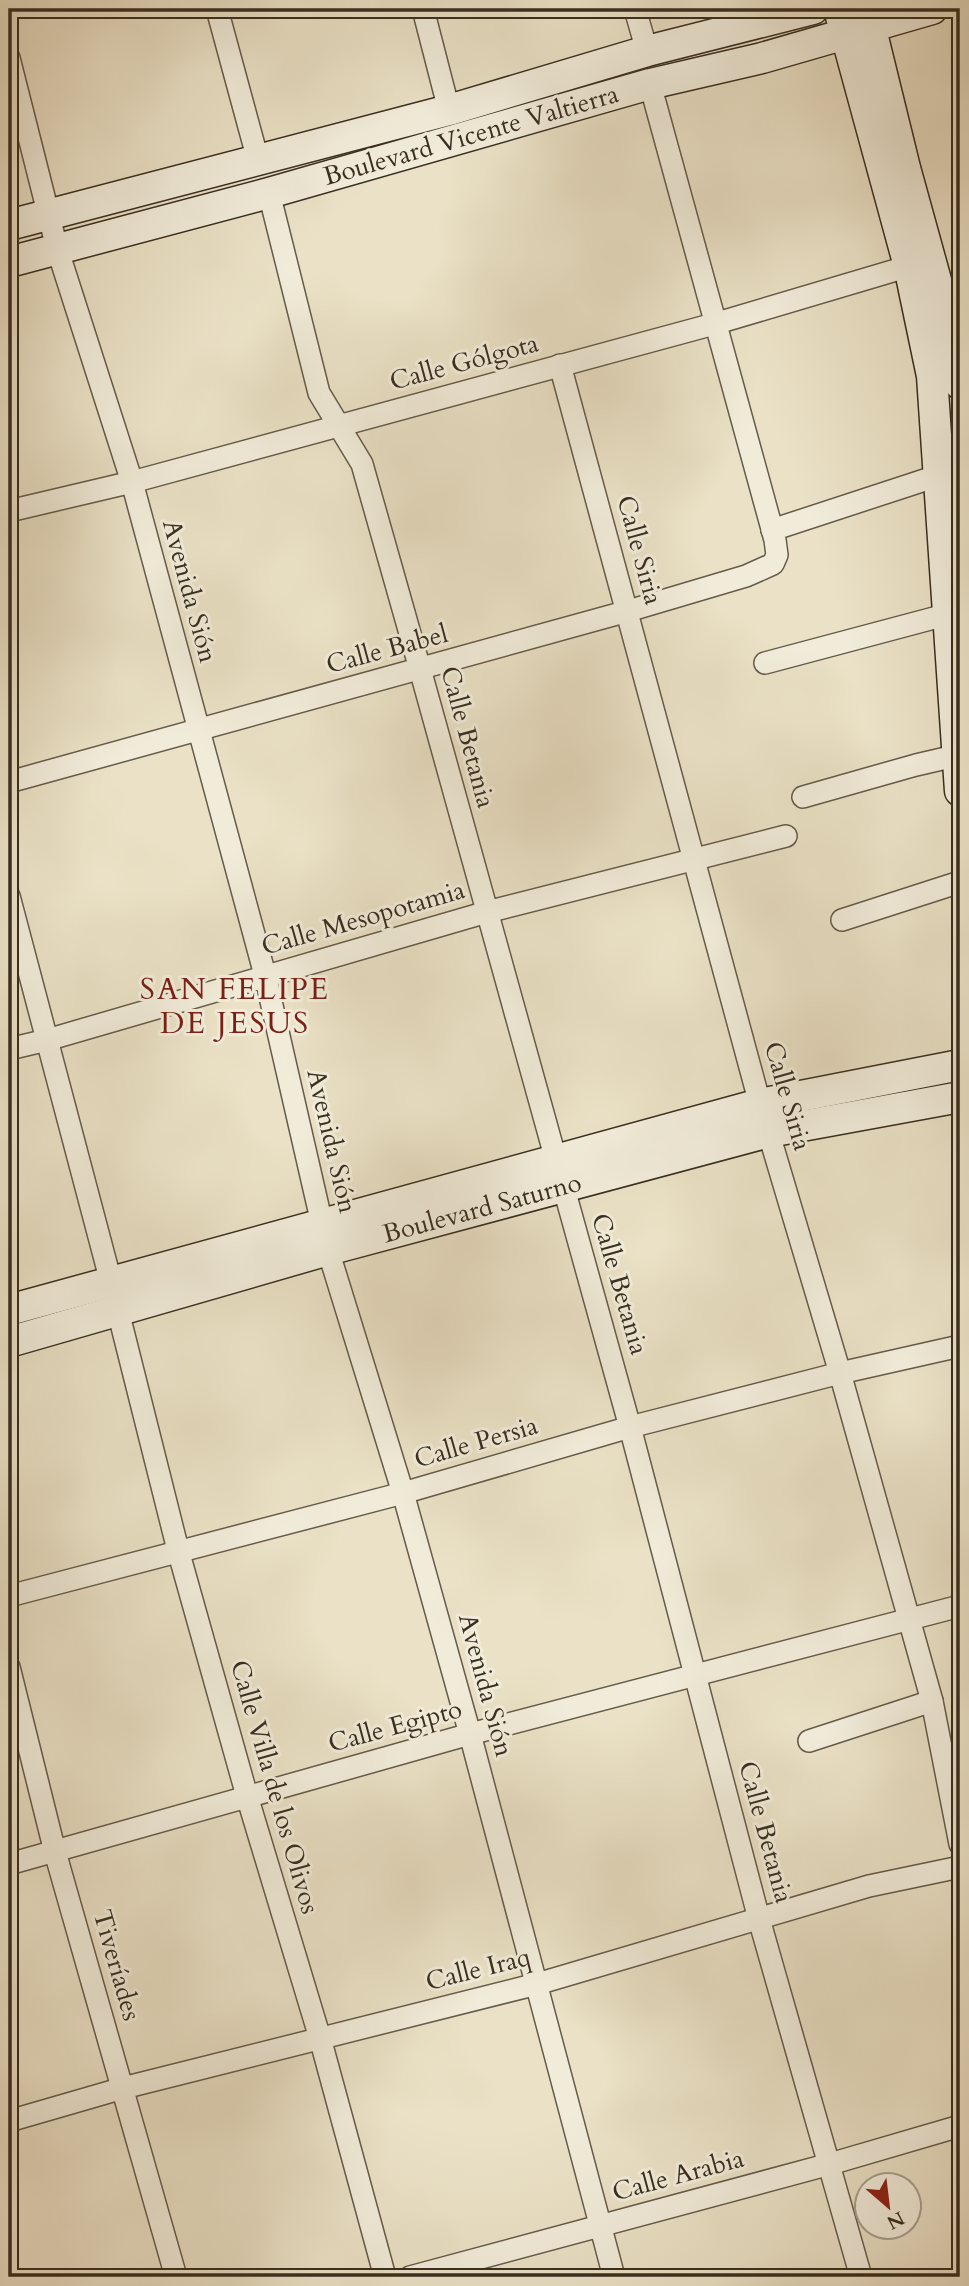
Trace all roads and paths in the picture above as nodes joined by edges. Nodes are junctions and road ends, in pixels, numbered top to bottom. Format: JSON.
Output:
{"nodes":[{"id":1,"x":217,"y":9,"type":"edge"},
{"id":2,"x":423,"y":9,"type":"edge"},
{"id":3,"x":635,"y":9,"type":"edge"},
{"id":4,"x":813,"y":9,"type":"edge"},
{"id":5,"x":932,"y":9,"type":"edge"},
{"id":6,"x":856,"y":20,"type":"edge"},
{"id":7,"x":647,"y":51,"type":"junction"},
{"id":8,"x":9,"y":58,"type":"edge"},
{"id":9,"x":650,"y":84,"type":"junction"},
{"id":10,"x":449,"y":110,"type":"junction"},
{"id":11,"x":258,"y":160,"type":"junction"},
{"id":12,"x":269,"y":193,"type":"junction"},
{"id":13,"x":49,"y":214,"type":"junction"},
{"id":14,"x":9,"y":225,"type":"edge"},
{"id":15,"x":57,"y":248,"type":"junction"},
{"id":16,"x":9,"y":262,"type":"edge"},
{"id":17,"x":920,"y":262,"type":"junction"},
{"id":18,"x":715,"y":324,"type":"junction"},
{"id":19,"x":560,"y":365,"type":"junction"},
{"id":20,"x":960,"y":384,"type":"edge"},
{"id":21,"x":340,"y":424,"type":"junction"},
{"id":22,"x":940,"y":475,"type":"junction"},
{"id":23,"x":132,"y":482,"type":"junction"},
{"id":24,"x":9,"y":511,"type":"edge"},
{"id":25,"x":772,"y":530,"type":"junction"},
{"id":26,"x":952,"y":537,"type":"edge"},
{"id":27,"x":628,"y":611,"type":"junction"},
{"id":28,"x":949,"y":614,"type":"junction"},
{"id":29,"x":765,"y":663,"type":"dead end"},
{"id":30,"x":421,"y":669,"type":"junction"},
{"id":31,"x":198,"y":729,"type":"junction"},
{"id":32,"x":959,"y":755,"type":"edge"},
{"id":33,"x":9,"y":782,"type":"edge"},
{"id":34,"x":960,"y":791,"type":"edge"},
{"id":35,"x":803,"y":797,"type":"dead end"},
{"id":36,"x":786,"y":836,"type":"dead end"},
{"id":37,"x":694,"y":859,"type":"junction"},
{"id":38,"x":960,"y":882,"type":"edge"},
{"id":39,"x":9,"y":896,"type":"edge"},
{"id":40,"x":487,"y":912,"type":"junction"},
{"id":41,"x":842,"y":920,"type":"dead end"},
{"id":42,"x":265,"y":975,"type":"junction"},
{"id":43,"x":47,"y":1040,"type":"junction"},
{"id":44,"x":9,"y":1049,"type":"edge"},
{"id":45,"x":960,"y":1065,"type":"edge"},
{"id":46,"x":960,"y":1097,"type":"edge"},
{"id":47,"x":764,"y":1118,"type":"junction"},
{"id":48,"x":560,"y":1172,"type":"junction"},
{"id":49,"x":325,"y":1238,"type":"junction"},
{"id":50,"x":111,"y":1282,"type":"junction"},
{"id":51,"x":9,"y":1310,"type":"edge"},
{"id":52,"x":118,"y":1311,"type":"junction"},
{"id":53,"x":9,"y":1342,"type":"edge"},
{"id":54,"x":960,"y":1346,"type":"edge"},
{"id":55,"x":840,"y":1373,"type":"junction"},
{"id":56,"x":630,"y":1427,"type":"junction"},
{"id":57,"x":403,"y":1493,"type":"junction"},
{"id":58,"x":178,"y":1550,"type":"junction"},
{"id":59,"x":9,"y":1596,"type":"edge"},
{"id":60,"x":960,"y":1606,"type":"edge"},
{"id":61,"x":909,"y":1619,"type":"junction"},
{"id":62,"x":9,"y":1667,"type":"edge"},
{"id":63,"x":696,"y":1675,"type":"junction"},
{"id":64,"x":932,"y":1701,"type":"junction"},
{"id":65,"x":471,"y":1734,"type":"junction"},
{"id":66,"x":809,"y":1741,"type":"dead end"},
{"id":67,"x":247,"y":1796,"type":"junction"},
{"id":68,"x":960,"y":1844,"type":"edge"},
{"id":69,"x":55,"y":1852,"type":"junction"},
{"id":70,"x":9,"y":1864,"type":"edge"},
{"id":71,"x":960,"y":1867,"type":"edge"},
{"id":72,"x":759,"y":1919,"type":"junction"},
{"id":73,"x":537,"y":1984,"type":"junction"},
{"id":74,"x":320,"y":2038,"type":"junction"},
{"id":75,"x":123,"y":2088,"type":"junction"},
{"id":76,"x":9,"y":2120,"type":"edge"},
{"id":77,"x":960,"y":2126,"type":"edge"},
{"id":78,"x":830,"y":2164,"type":"junction"},
{"id":79,"x":600,"y":2225,"type":"junction"},
{"id":80,"x":176,"y":2277,"type":"edge"},
{"id":81,"x":385,"y":2277,"type":"edge"},
{"id":82,"x":410,"y":2277,"type":"edge"},
{"id":83,"x":614,"y":2277,"type":"edge"},
{"id":84,"x":861,"y":2277,"type":"edge"}],
"edges":[{"from":1,"to":11,"type":"street"},
{"from":2,"to":10,"type":"street"},
{"from":3,"to":7,"type":"street"},
{"from":4,"to":7,"type":"street","name":"Boulevard Vicente Valtierra"},
{"from":5,"to":6,"type":"street","name":"Boulevard Vicente Valtierra"},
{"from":6,"to":9,"type":"street","name":"Boulevard Vicente Valtierra"},
{"from":6,"to":17,"type":"street"},
{"from":7,"to":10,"type":"street","name":"Boulevard Vicente Valtierra"},
{"from":8,"to":13,"type":"street","name":"Avenida Sión"},
{"from":9,"to":12,"type":"street","name":"Boulevard Vicente Valtierra"},
{"from":9,"to":18,"type":"street"},
{"from":10,"to":11,"type":"street","name":"Boulevard Vicente Valtierra"},
{"from":11,"to":13,"type":"street","name":"Boulevard Vicente Valtierra"},
{"from":12,"to":15,"type":"street","name":"Boulevard Vicente Valtierra"},
{"from":12,"to":21,"type":"street","name":"Calle Betania"},
{"from":13,"to":14,"type":"street","name":"Boulevard Vicente Valtierra"},
{"from":13,"to":15,"type":"street","name":"Avenida Sión"},
{"from":15,"to":16,"type":"street","name":"Boulevard Vicente Valtierra"},
{"from":15,"to":23,"type":"street","name":"Avenida Sión"},
{"from":17,"to":18,"type":"street","name":"Calle Gólgota"},
{"from":17,"to":20,"type":"street"},
{"from":17,"to":22,"type":"street"},
{"from":18,"to":19,"type":"street","name":"Calle Gólgota"},
{"from":18,"to":25,"type":"street"},
{"from":19,"to":21,"type":"street","name":"Calle Gólgota"},
{"from":19,"to":27,"type":"street","name":"Calle Siria"},
{"from":21,"to":23,"type":"street","name":"Calle Gólgota"},
{"from":21,"to":30,"type":"street","name":"Calle Betania"},
{"from":22,"to":25,"type":"street"},
{"from":22,"to":26,"type":"street"},
{"from":23,"to":24,"type":"street","name":"Calle Gólgota"},
{"from":23,"to":31,"type":"street","name":"Avenida Sión"},
{"from":25,"to":27,"type":"street","name":"Calle Babel"},
{"from":26,"to":28,"type":"street"},
{"from":27,"to":30,"type":"street","name":"Calle Babel"},
{"from":27,"to":37,"type":"street","name":"Calle Siria"},
{"from":28,"to":29,"type":"street"},
{"from":28,"to":32,"type":"street"},
{"from":30,"to":31,"type":"street","name":"Calle Babel"},
{"from":30,"to":40,"type":"street","name":"Calle Betania"},
{"from":31,"to":33,"type":"street","name":"Calle Babel"},
{"from":31,"to":42,"type":"street","name":"Avenida Sión"},
{"from":32,"to":34,"type":"street"},
{"from":32,"to":35,"type":"street"},
{"from":36,"to":37,"type":"street","name":"Calle Mesopotamia"},
{"from":37,"to":40,"type":"street","name":"Calle Mesopotamia"},
{"from":37,"to":47,"type":"street","name":"Calle Siria"},
{"from":38,"to":41,"type":"street"},
{"from":39,"to":43,"type":"street"},
{"from":40,"to":42,"type":"street","name":"Calle Mesopotamia"},
{"from":40,"to":48,"type":"street","name":"Calle Betania"},
{"from":42,"to":43,"type":"street","name":"Calle Mesopotamia"},
{"from":42,"to":49,"type":"street","name":"Avenida Sión"},
{"from":43,"to":44,"type":"street","name":"Calle Mesopotamia"},
{"from":43,"to":50,"type":"street"},
{"from":45,"to":47,"type":"street","name":"Boulevard Saturno"},
{"from":46,"to":47,"type":"street","name":"Boulevard Saturno"},
{"from":47,"to":48,"type":"street","name":"Boulevard Saturno"},
{"from":47,"to":55,"type":"street","name":"Calle Siria"},
{"from":48,"to":49,"type":"street","name":"Boulevard Saturno"},
{"from":48,"to":56,"type":"street","name":"Calle Betania"},
{"from":49,"to":50,"type":"street","name":"Boulevard Saturno"},
{"from":49,"to":52,"type":"street","name":"Boulevard Saturno"},
{"from":49,"to":57,"type":"street","name":"Avenida Sión"},
{"from":50,"to":51,"type":"street","name":"Boulevard Saturno"},
{"from":52,"to":53,"type":"street","name":"Boulevard Saturno"},
{"from":52,"to":58,"type":"street","name":"Calle Villa de los Olivos"},
{"from":54,"to":55,"type":"street","name":"Calle Persia"},
{"from":55,"to":56,"type":"street","name":"Calle Persia"},
{"from":55,"to":61,"type":"street","name":"Calle Siria"},
{"from":56,"to":57,"type":"street","name":"Calle Persia"},
{"from":56,"to":63,"type":"street","name":"Calle Betania"},
{"from":57,"to":58,"type":"street","name":"Calle Persia"},
{"from":57,"to":65,"type":"street","name":"Avenida Sión"},
{"from":58,"to":59,"type":"street","name":"Calle Persia"},
{"from":58,"to":67,"type":"street","name":"Calle Villa de los Olivos"},
{"from":60,"to":61,"type":"street","name":"Calle Egipto"},
{"from":61,"to":63,"type":"street","name":"Calle Egipto"},
{"from":61,"to":64,"type":"street","name":"Calle Siria"},
{"from":62,"to":69,"type":"street","name":"Tiveríades"},
{"from":63,"to":65,"type":"street","name":"Calle Egipto"},
{"from":63,"to":72,"type":"street","name":"Calle Betania"},
{"from":64,"to":66,"type":"street"},
{"from":64,"to":68,"type":"street","name":"Calle Siria"},
{"from":65,"to":67,"type":"street","name":"Calle Egipto"},
{"from":65,"to":73,"type":"street","name":"Avenida Sión"},
{"from":67,"to":69,"type":"street","name":"Calle Egipto"},
{"from":67,"to":74,"type":"street","name":"Calle Villa de los Olivos"},
{"from":69,"to":70,"type":"street","name":"Calle Egipto"},
{"from":69,"to":75,"type":"street","name":"Tiveríades"},
{"from":71,"to":72,"type":"street","name":"Calle Iraq"},
{"from":72,"to":73,"type":"street","name":"Calle Iraq"},
{"from":72,"to":78,"type":"street","name":"Calle Betania"},
{"from":73,"to":74,"type":"street","name":"Calle Iraq"},
{"from":73,"to":79,"type":"street","name":"Avenida Sión"},
{"from":74,"to":75,"type":"street","name":"Calle Iraq"},
{"from":74,"to":81,"type":"street","name":"Calle Villa de los Olivos"},
{"from":75,"to":76,"type":"street","name":"Calle Iraq"},
{"from":75,"to":80,"type":"street","name":"Tiveríades"},
{"from":77,"to":78,"type":"street","name":"Calle Arabia"},
{"from":78,"to":79,"type":"street","name":"Calle Arabia"},
{"from":78,"to":84,"type":"street","name":"Calle Betania"},
{"from":79,"to":82,"type":"street","name":"Calle Arabia"},
{"from":79,"to":83,"type":"street","name":"Avenida Sión"}]}
